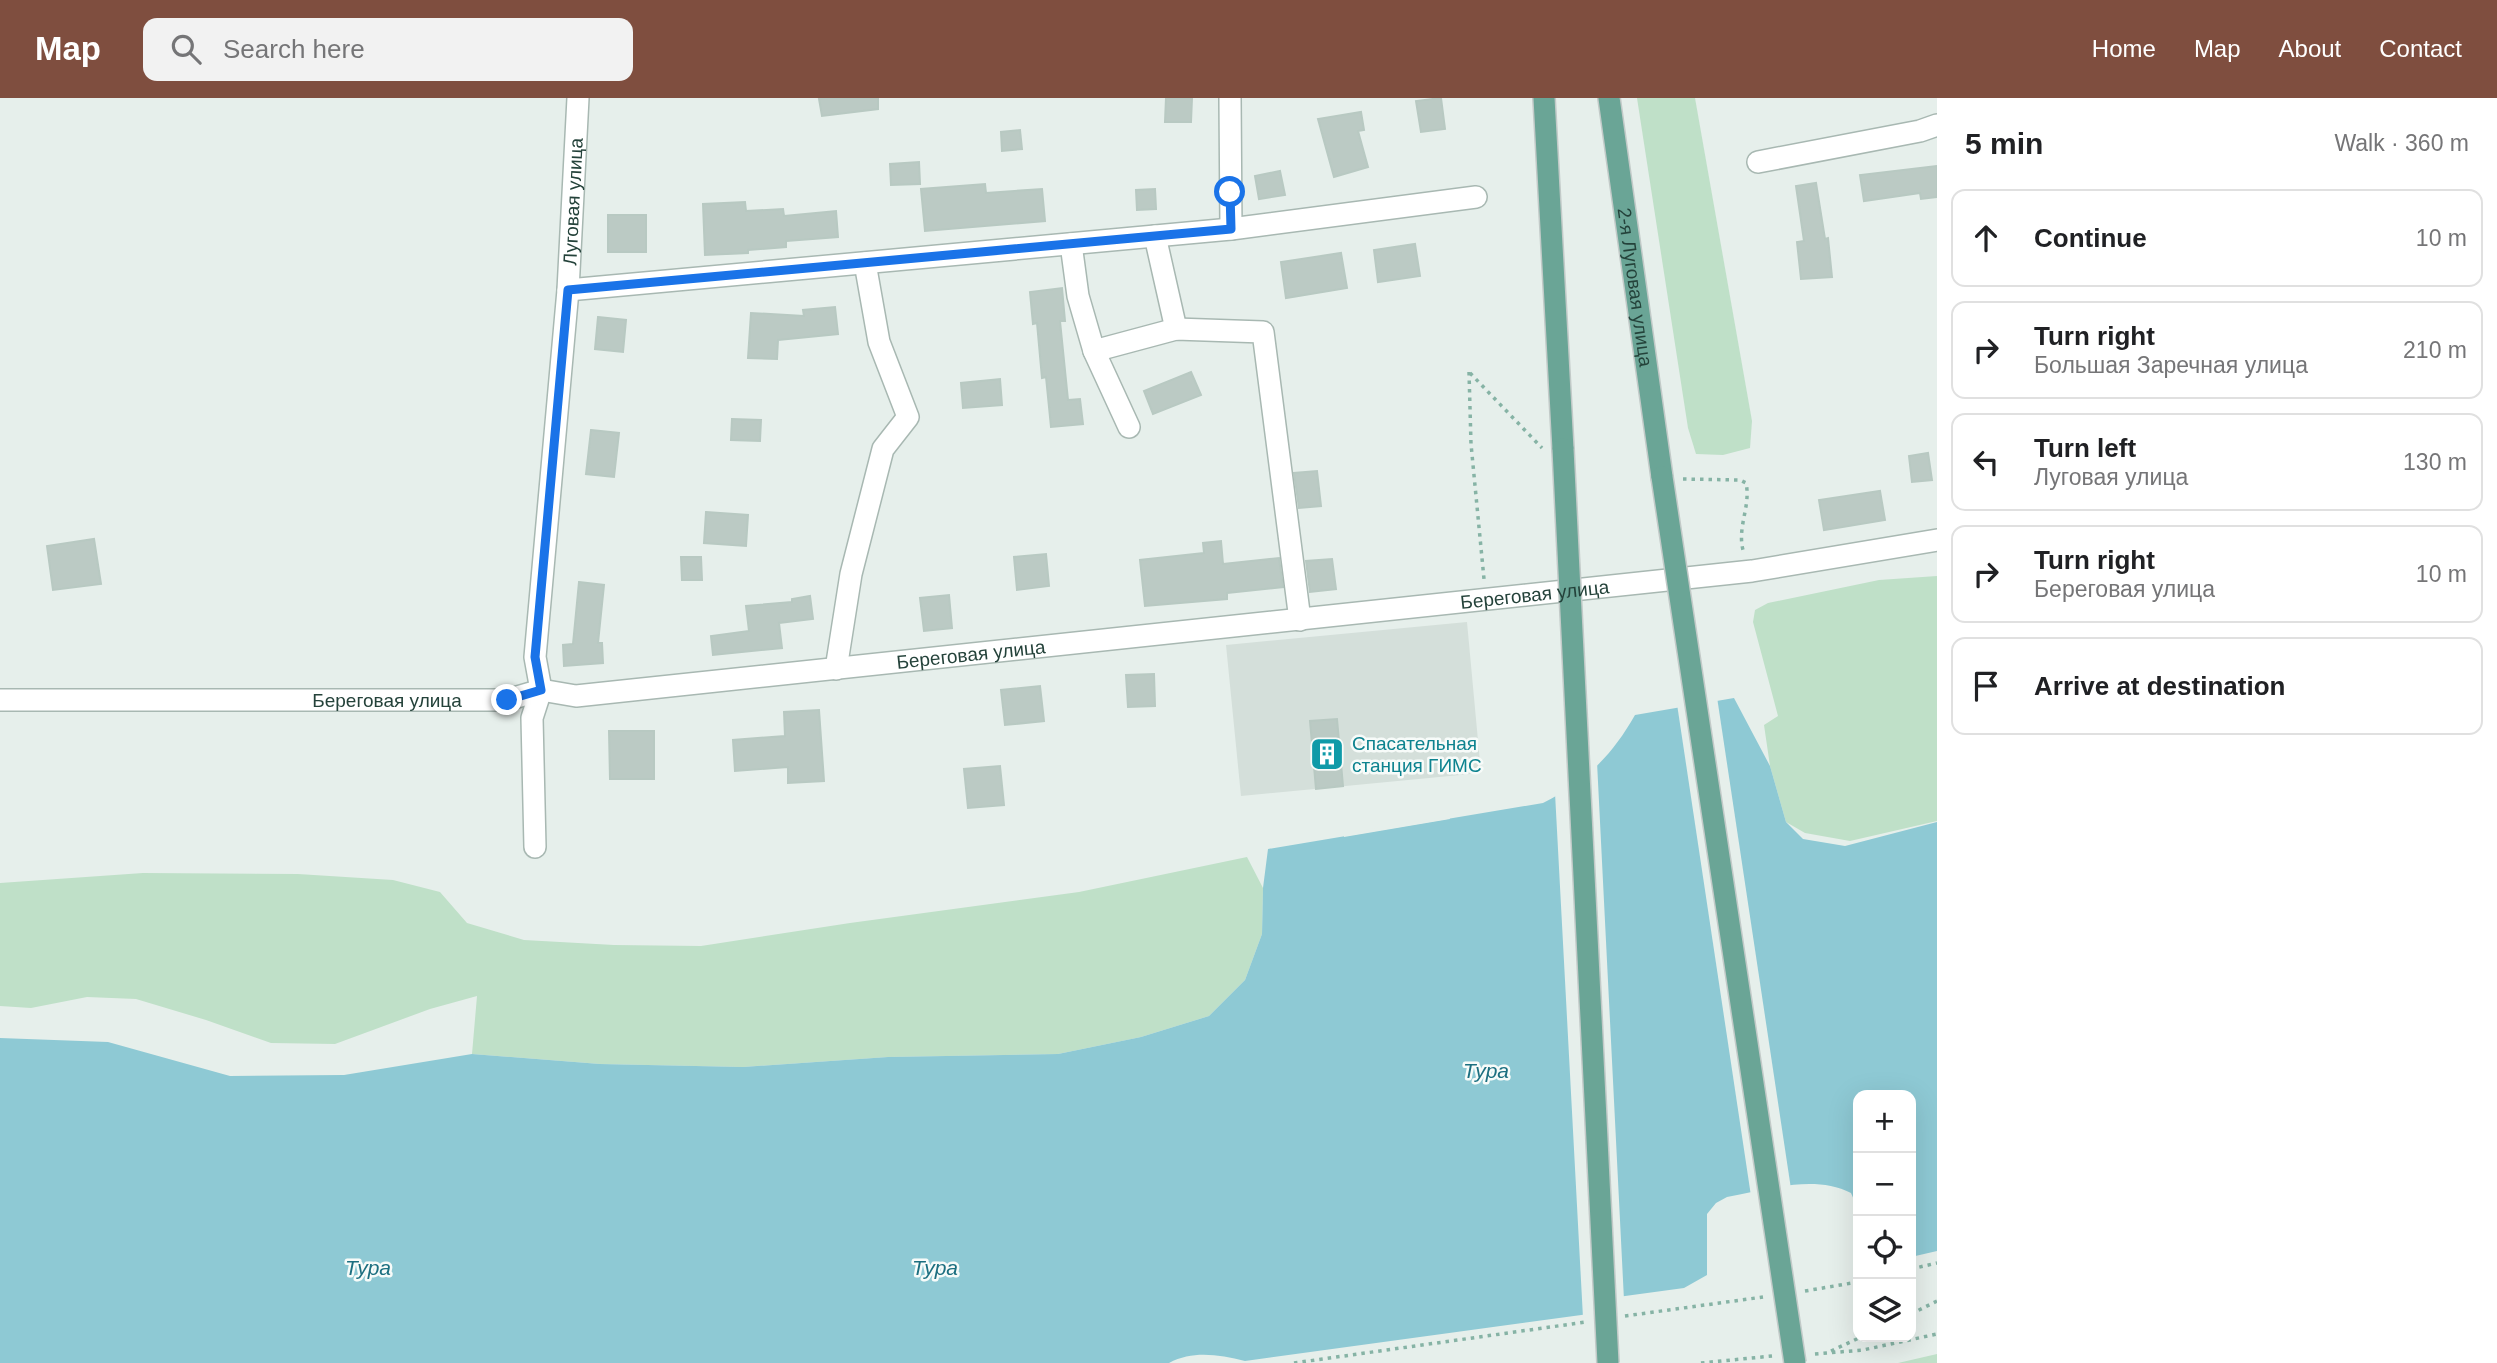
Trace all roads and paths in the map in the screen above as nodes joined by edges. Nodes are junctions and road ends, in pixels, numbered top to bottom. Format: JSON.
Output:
{"nodes":[{"id":1,"x":578,"y":98,"type":"edge"},
{"id":2,"x":1230,"y":98,"type":"edge"},
{"id":3,"x":1544,"y":98,"type":"edge"},
{"id":4,"x":1609,"y":98,"type":"edge"},
{"id":5,"x":1937,"y":125,"type":"edge"},
{"id":6,"x":1758,"y":163,"type":"dead end"},
{"id":7,"x":1476,"y":197,"type":"dead end"},
{"id":8,"x":1231,"y":229,"type":"junction"},
{"id":9,"x":1155,"y":236,"type":"junction"},
{"id":10,"x":1070,"y":244,"type":"junction"},
{"id":11,"x":865,"y":263,"type":"junction"},
{"id":12,"x":568,"y":290,"type":"junction"},
{"id":13,"x":1176,"y":328,"type":"junction"},
{"id":14,"x":1094,"y":351,"type":"junction"},
{"id":15,"x":1129,"y":427,"type":"dead end"},
{"id":16,"x":1553,"y":449,"type":"junction"},
{"id":17,"x":1672,"y":478,"type":"junction"},
{"id":18,"x":1937,"y":540,"type":"edge"},
{"id":19,"x":1752,"y":571,"type":"junction"},
{"id":20,"x":1486,"y":601,"type":"junction"},
{"id":21,"x":1300,"y":620,"type":"junction"},
{"id":22,"x":836,"y":669,"type":"junction"},
{"id":23,"x":541,"y":690,"type":"junction"},
{"id":24,"x":0,"y":700,"type":"edge"},
{"id":25,"x":535,"y":847,"type":"dead end"},
{"id":26,"x":1937,"y":1262,"type":"edge"},
{"id":27,"x":1916,"y":1268,"type":"edge"},
{"id":28,"x":1853,"y":1283,"type":"edge"},
{"id":29,"x":1799,"y":1292,"type":"dead end"},
{"id":30,"x":1772,"y":1296,"type":"dead end"},
{"id":31,"x":1937,"y":1301,"type":"edge"},
{"id":32,"x":1916,"y":1312,"type":"edge"},
{"id":33,"x":1622,"y":1317,"type":"dead end"},
{"id":34,"x":1594,"y":1321,"type":"dead end"},
{"id":35,"x":1937,"y":1334,"type":"edge"},
{"id":36,"x":1853,"y":1341,"type":"edge"},
{"id":37,"x":1827,"y":1353,"type":"junction"},
{"id":38,"x":1801,"y":1358,"type":"edge"},
{"id":39,"x":1294,"y":1363,"type":"edge"},
{"id":40,"x":1608,"y":1363,"type":"edge"},
{"id":41,"x":1702,"y":1363,"type":"edge"}],
"edges":[{"from":1,"to":12,"type":"street","name":"Луговая улица"},
{"from":2,"to":8,"type":"street"},
{"from":3,"to":16,"type":"main road"},
{"from":4,"to":17,"type":"main road","name":"2-я Луговая улица"},
{"from":5,"to":6,"type":"street"},
{"from":7,"to":8,"type":"street"},
{"from":8,"to":9,"type":"street"},
{"from":9,"to":10,"type":"street"},
{"from":9,"to":13,"type":"street"},
{"from":10,"to":11,"type":"street"},
{"from":10,"to":14,"type":"street"},
{"from":11,"to":12,"type":"street"},
{"from":11,"to":22,"type":"street"},
{"from":12,"to":23,"type":"street","name":"Луговая улица"},
{"from":13,"to":14,"type":"street"},
{"from":13,"to":21,"type":"street"},
{"from":14,"to":15,"type":"street"},
{"from":16,"to":20,"type":"path"},
{"from":16,"to":40,"type":"main road","bridge":true},
{"from":17,"to":19,"type":"path"},
{"from":17,"to":38,"type":"main road","name":"2-я Луговая улица","bridge":true},
{"from":18,"to":19,"type":"street","name":"Береговая улица"},
{"from":19,"to":20,"type":"street","name":"Береговая улица"},
{"from":20,"to":21,"type":"street","name":"Береговая улица"},
{"from":21,"to":22,"type":"street","name":"Береговая улица"},
{"from":22,"to":23,"type":"street","name":"Береговая улица"},
{"from":23,"to":24,"type":"street","name":"Береговая улица"},
{"from":23,"to":25,"type":"street","name":"Луговая улица"},
{"from":26,"to":27,"type":"path"},
{"from":28,"to":29,"type":"path"},
{"from":30,"to":33,"type":"path"},
{"from":31,"to":32,"type":"path"},
{"from":34,"to":39,"type":"path"},
{"from":35,"to":37,"type":"path"},
{"from":36,"to":37,"type":"path"},
{"from":37,"to":38,"type":"path"},
{"from":38,"to":41,"type":"path"}]}
